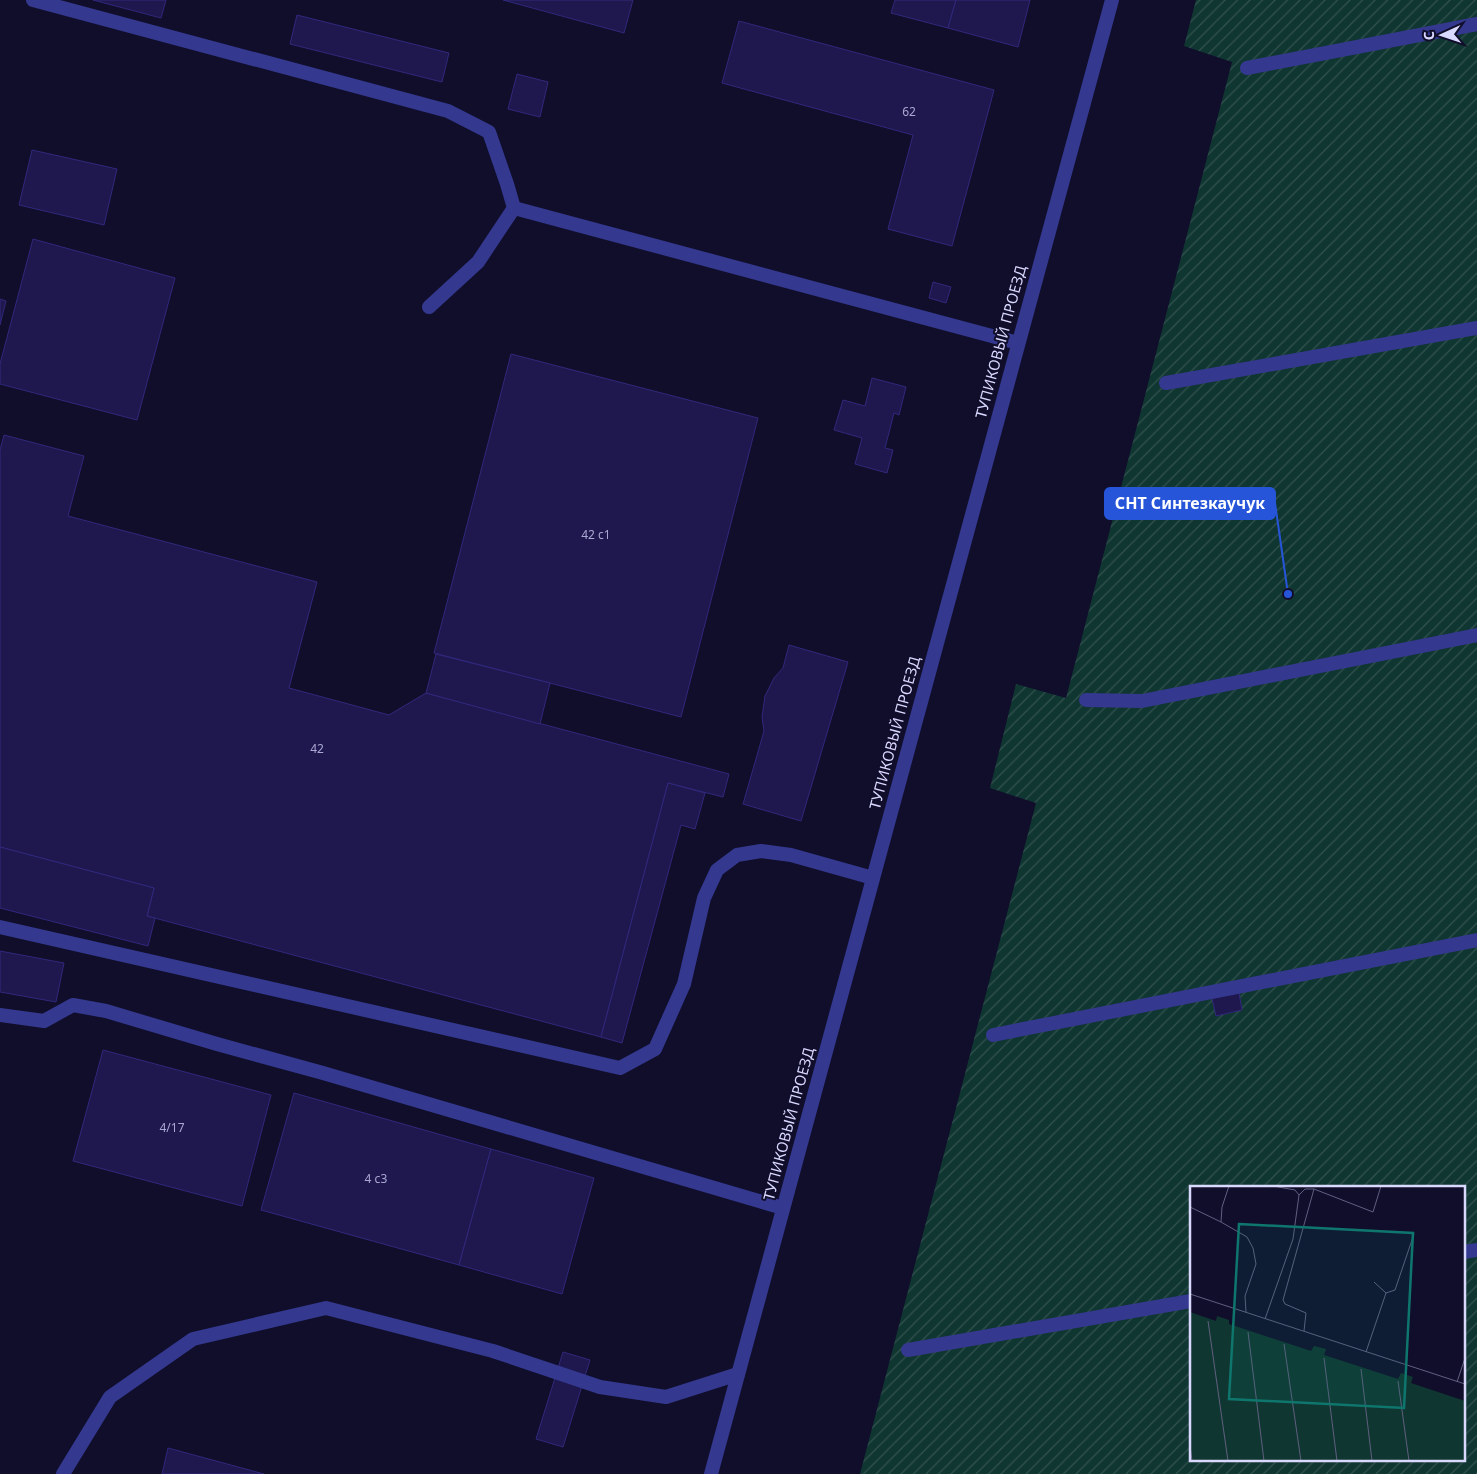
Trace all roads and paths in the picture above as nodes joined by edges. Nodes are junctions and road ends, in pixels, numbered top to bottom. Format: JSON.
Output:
{"nodes":[{"id":1,"x":33,"y":0,"type":"edge"},
{"id":2,"x":1112,"y":0,"type":"edge"},
{"id":3,"x":1477,"y":24,"type":"edge"},
{"id":4,"x":1247,"y":68,"type":"dead end"},
{"id":5,"x":514,"y":208,"type":"junction"},
{"id":6,"x":429,"y":307,"type":"dead end"},
{"id":7,"x":1477,"y":328,"type":"edge"},
{"id":8,"x":1018,"y":343,"type":"junction"},
{"id":9,"x":1166,"y":383,"type":"dead end"},
{"id":10,"x":1477,"y":635,"type":"edge"},
{"id":11,"x":1086,"y":700,"type":"dead end"},
{"id":12,"x":873,"y":878,"type":"junction"},
{"id":13,"x":0,"y":927,"type":"edge"},
{"id":14,"x":1477,"y":940,"type":"edge"},
{"id":15,"x":0,"y":1014,"type":"edge"},
{"id":16,"x":993,"y":1035,"type":"dead end"},
{"id":17,"x":783,"y":1208,"type":"junction"},
{"id":18,"x":1477,"y":1250,"type":"edge"},
{"id":19,"x":1464,"y":1252,"type":"edge"},
{"id":20,"x":1190,"y":1301,"type":"edge"},
{"id":21,"x":908,"y":1350,"type":"dead end"},
{"id":22,"x":738,"y":1374,"type":"junction"},
{"id":23,"x":63,"y":1474,"type":"edge"},
{"id":24,"x":711,"y":1474,"type":"edge"}],
"edges":[{"from":1,"to":5,"type":"street"},
{"from":2,"to":8,"type":"street","name":"ТУПИКОВЫЙ ПРОЕЗД"},
{"from":3,"to":4,"type":"street"},
{"from":5,"to":6,"type":"street"},
{"from":5,"to":8,"type":"street"},
{"from":7,"to":9,"type":"street"},
{"from":8,"to":12,"type":"street","name":"ТУПИКОВЫЙ ПРОЕЗД"},
{"from":10,"to":11,"type":"street"},
{"from":12,"to":13,"type":"street"},
{"from":12,"to":17,"type":"street","name":"ТУПИКОВЫЙ ПРОЕЗД"},
{"from":14,"to":16,"type":"street"},
{"from":15,"to":17,"type":"street"},
{"from":17,"to":22,"type":"street","name":"ТУПИКОВЫЙ ПРОЕЗД"},
{"from":18,"to":19,"type":"street"},
{"from":20,"to":21,"type":"street"},
{"from":22,"to":23,"type":"street"},
{"from":22,"to":24,"type":"street","name":"ТУПИКОВЫЙ ПРОЕЗД"}]}
